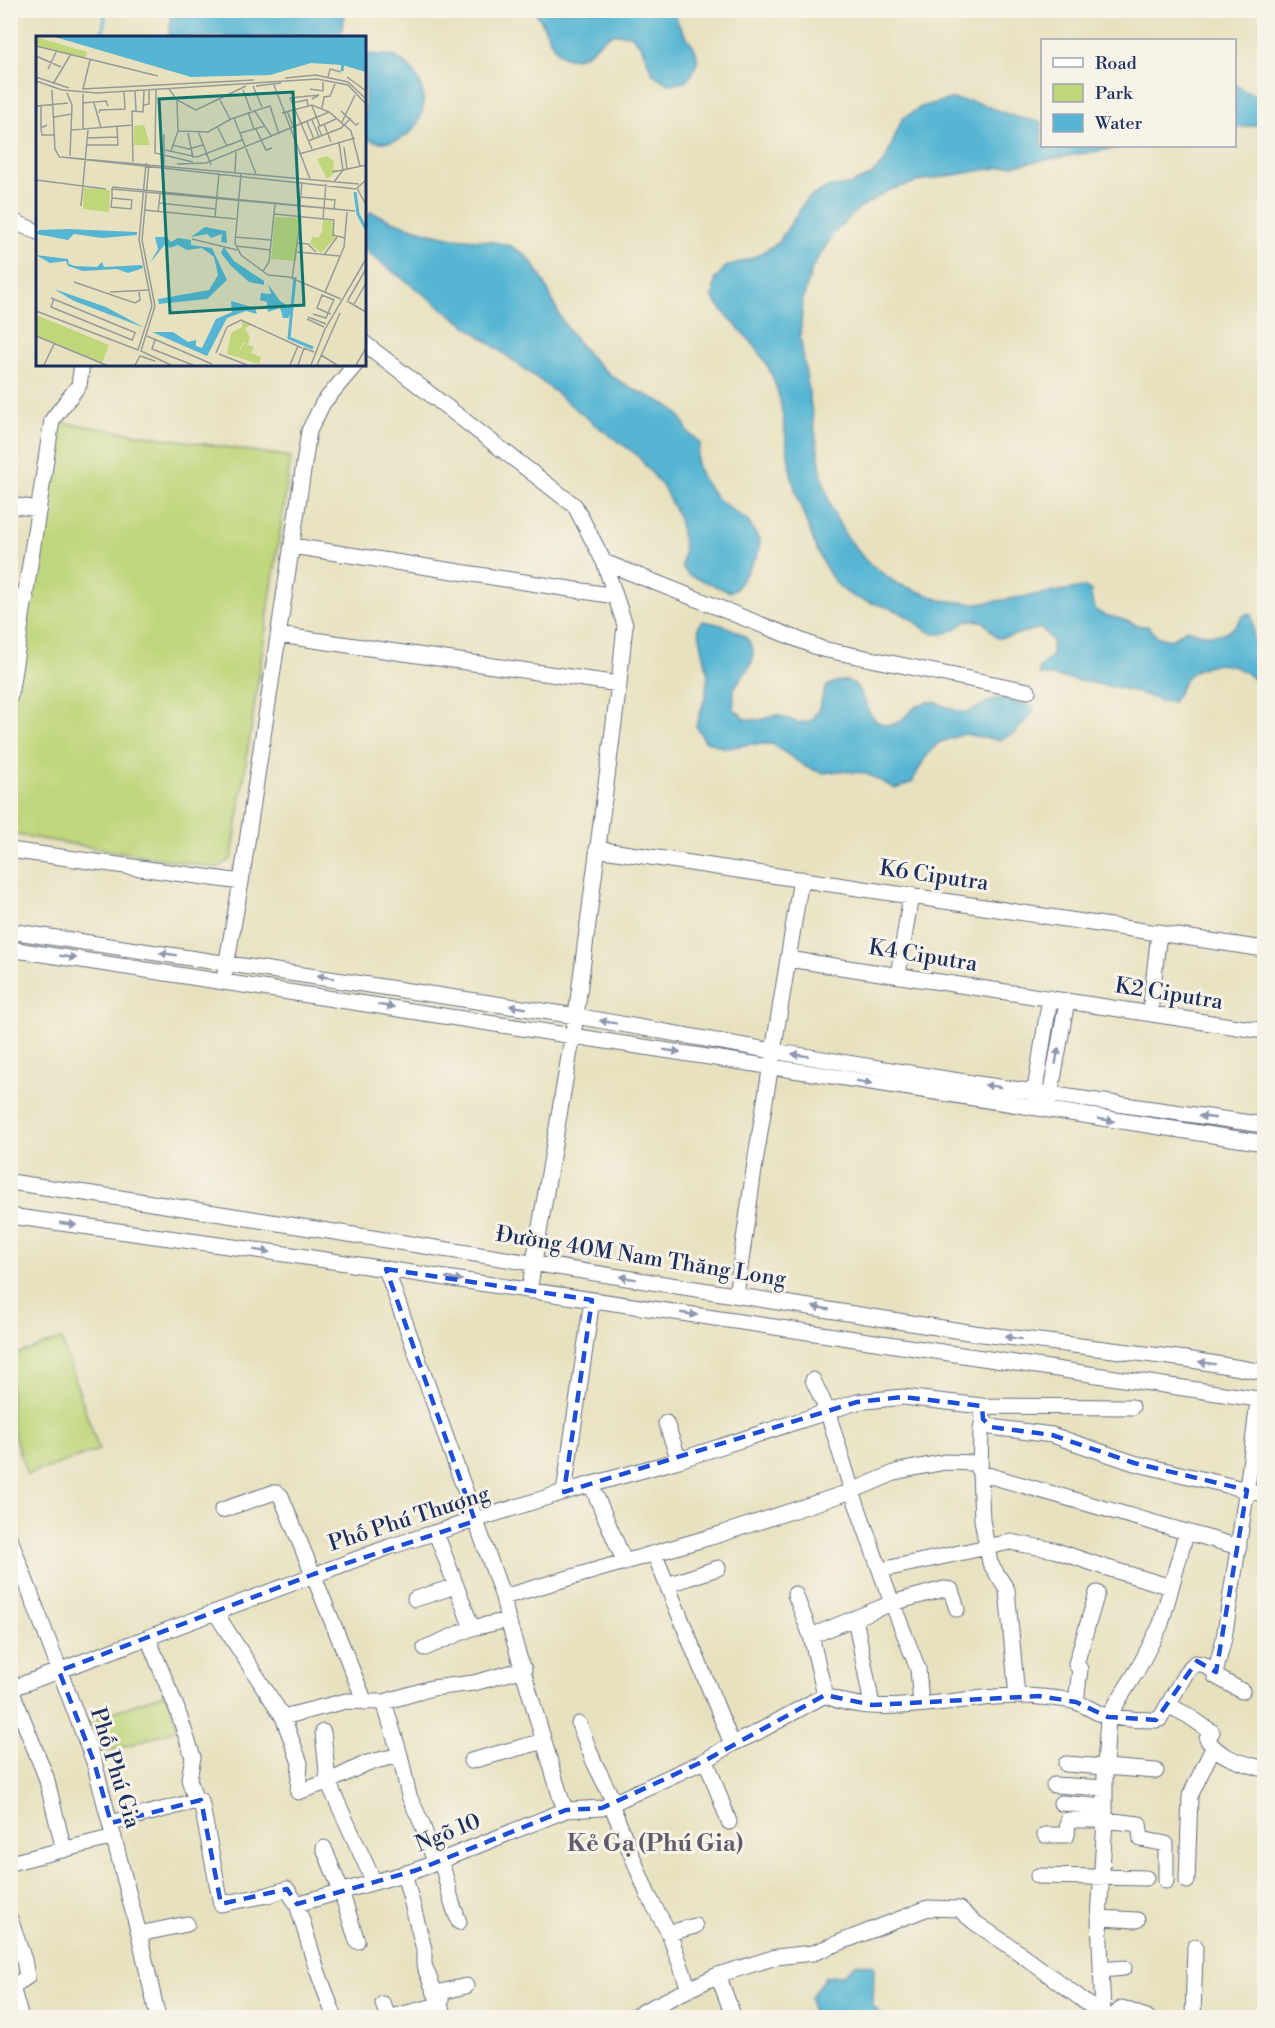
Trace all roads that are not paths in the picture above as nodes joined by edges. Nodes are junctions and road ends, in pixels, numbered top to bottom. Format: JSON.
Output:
{"nodes":[{"id":1,"x":10,"y":220,"type":"edge"},
{"id":2,"x":36,"y":231,"type":"edge"},
{"id":3,"x":366,"y":348,"type":"edge"},
{"id":4,"x":82,"y":366,"type":"edge"},
{"id":5,"x":354,"y":366,"type":"edge"},
{"id":6,"x":10,"y":505,"type":"edge"},
{"id":7,"x":39,"y":509,"type":"junction"},
{"id":8,"x":292,"y":546,"type":"junction"},
{"id":9,"x":603,"y":562,"type":"junction"},
{"id":10,"x":615,"y":596,"type":"junction"},
{"id":11,"x":18,"y":597,"type":"edge"},
{"id":12,"x":279,"y":635,"type":"junction"},
{"id":13,"x":619,"y":684,"type":"junction"},
{"id":14,"x":1028,"y":691,"type":"dead end"},
{"id":15,"x":10,"y":696,"type":"edge"},
{"id":16,"x":597,"y":849,"type":"junction"},
{"id":17,"x":10,"y":850,"type":"edge"},
{"id":18,"x":801,"y":879,"type":"junction"},
{"id":19,"x":241,"y":882,"type":"junction"},
{"id":20,"x":911,"y":896,"type":"junction"},
{"id":21,"x":10,"y":931,"type":"edge"},
{"id":22,"x":1158,"y":932,"type":"junction"},
{"id":23,"x":10,"y":949,"type":"edge"},
{"id":24,"x":1264,"y":949,"type":"edge"},
{"id":25,"x":789,"y":958,"type":"junction"},
{"id":26,"x":226,"y":962,"type":"junction"},
{"id":27,"x":898,"y":975,"type":"junction"},
{"id":28,"x":224,"y":981,"type":"junction"},
{"id":29,"x":1050,"y":998,"type":"junction"},
{"id":30,"x":1067,"y":1001,"type":"junction"},
{"id":31,"x":1150,"y":1013,"type":"junction"},
{"id":32,"x":576,"y":1016,"type":"junction"},
{"id":33,"x":1264,"y":1031,"type":"edge"},
{"id":34,"x":573,"y":1035,"type":"junction"},
{"id":35,"x":773,"y":1051,"type":"junction"},
{"id":36,"x":770,"y":1067,"type":"junction"},
{"id":37,"x":1034,"y":1092,"type":"junction"},
{"id":38,"x":1050,"y":1094,"type":"junction"},
{"id":39,"x":1032,"y":1108,"type":"junction"},
{"id":40,"x":1048,"y":1111,"type":"junction"},
{"id":41,"x":1264,"y":1125,"type":"edge"},
{"id":42,"x":1264,"y":1143,"type":"edge"},
{"id":43,"x":10,"y":1182,"type":"edge"},
{"id":44,"x":10,"y":1216,"type":"edge"},
{"id":45,"x":534,"y":1263,"type":"junction"},
{"id":46,"x":386,"y":1269,"type":"junction"},
{"id":47,"x":530,"y":1290,"type":"junction"},
{"id":48,"x":736,"y":1295,"type":"junction"},
{"id":49,"x":592,"y":1300,"type":"junction"},
{"id":50,"x":1264,"y":1372,"type":"edge"},
{"id":51,"x":813,"y":1380,"type":"dead end"},
{"id":52,"x":1261,"y":1400,"type":"edge"},
{"id":53,"x":1132,"y":1407,"type":"dead end"},
{"id":54,"x":827,"y":1410,"type":"junction"},
{"id":55,"x":983,"y":1412,"type":"junction"},
{"id":56,"x":666,"y":1423,"type":"dead end"},
{"id":57,"x":679,"y":1460,"type":"junction"},
{"id":58,"x":980,"y":1473,"type":"junction"},
{"id":59,"x":591,"y":1484,"type":"junction"},
{"id":60,"x":1247,"y":1490,"type":"junction"},
{"id":61,"x":852,"y":1491,"type":"junction"},
{"id":62,"x":564,"y":1492,"type":"junction"},
{"id":63,"x":1264,"y":1494,"type":"edge"},
{"id":64,"x":222,"y":1510,"type":"dead end"},
{"id":65,"x":475,"y":1521,"type":"junction"},
{"id":66,"x":436,"y":1533,"type":"junction"},
{"id":67,"x":1186,"y":1533,"type":"junction"},
{"id":68,"x":10,"y":1539,"type":"edge"},
{"id":69,"x":988,"y":1546,"type":"junction"},
{"id":70,"x":1239,"y":1546,"type":"junction"},
{"id":71,"x":654,"y":1553,"type":"junction"},
{"id":72,"x":625,"y":1563,"type":"junction"},
{"id":73,"x":718,"y":1568,"type":"dead end"},
{"id":74,"x":881,"y":1570,"type":"junction"},
{"id":75,"x":314,"y":1574,"type":"junction"},
{"id":76,"x":667,"y":1585,"type":"junction"},
{"id":77,"x":456,"y":1586,"type":"junction"},
{"id":78,"x":1171,"y":1587,"type":"junction"},
{"id":79,"x":795,"y":1593,"type":"dead end"},
{"id":80,"x":1097,"y":1593,"type":"dead end"},
{"id":81,"x":503,"y":1597,"type":"junction"},
{"id":82,"x":415,"y":1599,"type":"dead end"},
{"id":83,"x":892,"y":1603,"type":"junction"},
{"id":84,"x":957,"y":1609,"type":"dead end"},
{"id":85,"x":215,"y":1612,"type":"junction"},
{"id":86,"x":855,"y":1618,"type":"junction"},
{"id":87,"x":508,"y":1620,"type":"junction"},
{"id":88,"x":472,"y":1628,"type":"junction"},
{"id":89,"x":810,"y":1636,"type":"junction"},
{"id":90,"x":148,"y":1638,"type":"junction"},
{"id":91,"x":425,"y":1648,"type":"dead end"},
{"id":92,"x":524,"y":1669,"type":"junction"},
{"id":93,"x":59,"y":1671,"type":"junction"},
{"id":94,"x":1216,"y":1672,"type":"junction"},
{"id":95,"x":11,"y":1689,"type":"edge"},
{"id":96,"x":1242,"y":1691,"type":"dead end"},
{"id":97,"x":825,"y":1695,"type":"junction"},
{"id":98,"x":1017,"y":1696,"type":"junction"},
{"id":99,"x":365,"y":1702,"type":"junction"},
{"id":100,"x":384,"y":1702,"type":"junction"},
{"id":101,"x":1076,"y":1702,"type":"junction"},
{"id":102,"x":921,"y":1704,"type":"junction"},
{"id":103,"x":872,"y":1705,"type":"junction"},
{"id":104,"x":1168,"y":1705,"type":"junction"},
{"id":105,"x":283,"y":1717,"type":"junction"},
{"id":106,"x":1108,"y":1717,"type":"junction"},
{"id":107,"x":579,"y":1724,"type":"dead end"},
{"id":108,"x":323,"y":1732,"type":"dead end"},
{"id":109,"x":1212,"y":1740,"type":"junction"},
{"id":110,"x":544,"y":1741,"type":"junction"},
{"id":111,"x":732,"y":1744,"type":"junction"},
{"id":112,"x":400,"y":1755,"type":"junction"},
{"id":113,"x":706,"y":1760,"type":"junction"},
{"id":114,"x":471,"y":1761,"type":"dead end"},
{"id":115,"x":1066,"y":1764,"type":"dead end"},
{"id":116,"x":1105,"y":1768,"type":"junction"},
{"id":117,"x":1264,"y":1769,"type":"edge"},
{"id":118,"x":1156,"y":1771,"type":"dead end"},
{"id":119,"x":328,"y":1782,"type":"junction"},
{"id":120,"x":1054,"y":1785,"type":"dead end"},
{"id":121,"x":1105,"y":1788,"type":"junction"},
{"id":122,"x":196,"y":1801,"type":"junction"},
{"id":123,"x":613,"y":1803,"type":"junction"},
{"id":124,"x":1061,"y":1803,"type":"dead end"},
{"id":125,"x":566,"y":1810,"type":"junction"},
{"id":126,"x":1105,"y":1814,"type":"junction"},
{"id":127,"x":729,"y":1822,"type":"dead end"},
{"id":128,"x":112,"y":1830,"type":"junction"},
{"id":129,"x":1045,"y":1835,"type":"dead end"},
{"id":130,"x":324,"y":1848,"type":"dead end"},
{"id":131,"x":64,"y":1850,"type":"junction"},
{"id":132,"x":438,"y":1861,"type":"junction"},
{"id":133,"x":10,"y":1863,"type":"edge"},
{"id":134,"x":404,"y":1873,"type":"junction"},
{"id":135,"x":1038,"y":1876,"type":"dead end"},
{"id":136,"x":1102,"y":1876,"type":"junction"},
{"id":137,"x":1146,"y":1878,"type":"dead end"},
{"id":138,"x":1166,"y":1881,"type":"dead end"},
{"id":139,"x":1187,"y":1881,"type":"dead end"},
{"id":140,"x":374,"y":1882,"type":"junction"},
{"id":141,"x":341,"y":1891,"type":"junction"},
{"id":142,"x":297,"y":1904,"type":"junction"},
{"id":143,"x":1100,"y":1918,"type":"junction"},
{"id":144,"x":1137,"y":1920,"type":"dead end"},
{"id":145,"x":11,"y":1922,"type":"edge"},
{"id":146,"x":459,"y":1922,"type":"dead end"},
{"id":147,"x":187,"y":1924,"type":"dead end"},
{"id":148,"x":695,"y":1926,"type":"dead end"},
{"id":149,"x":139,"y":1934,"type":"junction"},
{"id":150,"x":669,"y":1934,"type":"junction"},
{"id":151,"x":357,"y":1941,"type":"dead end"},
{"id":152,"x":1195,"y":1947,"type":"dead end"},
{"id":153,"x":1124,"y":1968,"type":"dead end"},
{"id":154,"x":1102,"y":1970,"type":"junction"},
{"id":155,"x":718,"y":1975,"type":"junction"},
{"id":156,"x":466,"y":1986,"type":"dead end"},
{"id":157,"x":11,"y":1987,"type":"edge"},
{"id":158,"x":689,"y":1989,"type":"junction"},
{"id":159,"x":383,"y":2004,"type":"dead end"},
{"id":160,"x":440,"y":2009,"type":"edge"},
{"id":161,"x":1107,"y":2016,"type":"edge"},
{"id":162,"x":21,"y":2018,"type":"edge"},
{"id":163,"x":158,"y":2018,"type":"edge"},
{"id":164,"x":335,"y":2018,"type":"edge"},
{"id":165,"x":630,"y":2018,"type":"edge"},
{"id":166,"x":734,"y":2018,"type":"edge"},
{"id":167,"x":1148,"y":2018,"type":"edge"},
{"id":168,"x":1193,"y":2018,"type":"edge"}],
"edges":[{"from":1,"to":2,"type":"street"},
{"from":3,"to":9,"type":"street"},
{"from":4,"to":7,"type":"street"},
{"from":5,"to":8,"type":"street"},
{"from":6,"to":7,"type":"street"},
{"from":7,"to":11,"type":"street"},
{"from":8,"to":10,"type":"street"},
{"from":8,"to":12,"type":"street"},
{"from":9,"to":10,"type":"street"},
{"from":9,"to":14,"type":"street"},
{"from":10,"to":13,"type":"street"},
{"from":11,"to":15,"type":"street"},
{"from":12,"to":13,"type":"street"},
{"from":12,"to":19,"type":"street"},
{"from":13,"to":16,"type":"street"},
{"from":16,"to":18,"type":"street","name":"K6 Ciputra"},
{"from":16,"to":32,"type":"street"},
{"from":17,"to":19,"type":"street"},
{"from":18,"to":20,"type":"street","name":"K6 Ciputra"},
{"from":18,"to":25,"type":"street"},
{"from":19,"to":26,"type":"street"},
{"from":20,"to":22,"type":"street","name":"K6 Ciputra"},
{"from":20,"to":27,"type":"street"},
{"from":26,"to":21,"type":"street","one_way":true},
{"from":22,"to":24,"type":"street","name":"K6 Ciputra"},
{"from":22,"to":31,"type":"street"},
{"from":23,"to":28,"type":"street","one_way":true},
{"from":25,"to":27,"type":"street","name":"K4 Ciputra"},
{"from":25,"to":35,"type":"street"},
{"from":26,"to":28,"type":"street"},
{"from":32,"to":26,"type":"street","one_way":true},
{"from":27,"to":29,"type":"street","name":"K4 Ciputra"},
{"from":28,"to":34,"type":"street","one_way":true},
{"from":29,"to":30,"type":"street","name":"K4 Ciputra"},
{"from":29,"to":37,"type":"street"},
{"from":30,"to":31,"type":"street","name":"K2 Ciputra"},
{"from":38,"to":30,"type":"street","one_way":true},
{"from":31,"to":33,"type":"street","name":"K2 Ciputra"},
{"from":32,"to":34,"type":"street"},
{"from":35,"to":32,"type":"street","one_way":true},
{"from":34,"to":36,"type":"street","one_way":true},
{"from":34,"to":45,"type":"street"},
{"from":35,"to":36,"type":"street"},
{"from":37,"to":35,"type":"street","one_way":true},
{"from":36,"to":39,"type":"street","one_way":true},
{"from":36,"to":48,"type":"street"},
{"from":37,"to":38,"type":"street"},
{"from":37,"to":39,"type":"street"},
{"from":38,"to":40,"type":"street"},
{"from":41,"to":38,"type":"street","one_way":true},
{"from":39,"to":40,"type":"street"},
{"from":40,"to":42,"type":"street","one_way":true},
{"from":43,"to":45,"type":"street","name":"Đường 40M Nam Thăng Long"},
{"from":44,"to":46,"type":"street","one_way":true},
{"from":45,"to":47,"type":"street"},
{"from":48,"to":45,"type":"street","name":"Đường 40M Nam Thăng Long","one_way":true},
{"from":46,"to":47,"type":"street","one_way":true},
{"from":46,"to":65,"type":"street"},
{"from":47,"to":49,"type":"street"},
{"from":50,"to":48,"type":"street","name":"Đường 40M Nam Thăng Long","one_way":true},
{"from":49,"to":52,"type":"street","one_way":true},
{"from":49,"to":62,"type":"street"},
{"from":51,"to":54,"type":"street"},
{"from":52,"to":60,"type":"street"},
{"from":53,"to":55,"type":"street"},
{"from":54,"to":55,"type":"street","name":"Phố Phú Thượng"},
{"from":54,"to":57,"type":"street","name":"Phố Phú Thượng"},
{"from":54,"to":61,"type":"street"},
{"from":55,"to":58,"type":"street"},
{"from":55,"to":60,"type":"street"},
{"from":56,"to":57,"type":"street"},
{"from":57,"to":59,"type":"street","name":"Phố Phú Thượng"},
{"from":58,"to":61,"type":"street"},
{"from":58,"to":67,"type":"street"},
{"from":58,"to":69,"type":"street"},
{"from":59,"to":62,"type":"street","name":"Phố Phú Thượng"},
{"from":59,"to":72,"type":"street"},
{"from":60,"to":63,"type":"street"},
{"from":60,"to":70,"type":"street"},
{"from":61,"to":71,"type":"street"},
{"from":61,"to":74,"type":"street"},
{"from":62,"to":65,"type":"street","name":"Phố Phú Thượng"},
{"from":64,"to":75,"type":"street"},
{"from":65,"to":66,"type":"street","name":"Phố Phú Thượng"},
{"from":65,"to":81,"type":"street"},
{"from":66,"to":75,"type":"street","name":"Phố Phú Thượng"},
{"from":66,"to":77,"type":"street"},
{"from":67,"to":70,"type":"street"},
{"from":67,"to":78,"type":"street"},
{"from":68,"to":93,"type":"street","name":"Phố Phú Gia"},
{"from":69,"to":74,"type":"street"},
{"from":69,"to":78,"type":"street"},
{"from":69,"to":98,"type":"street"},
{"from":70,"to":94,"type":"street"},
{"from":71,"to":72,"type":"street"},
{"from":71,"to":76,"type":"street"},
{"from":72,"to":81,"type":"street"},
{"from":73,"to":76,"type":"street"},
{"from":74,"to":83,"type":"street"},
{"from":75,"to":85,"type":"street","name":"Phố Phú Thượng"},
{"from":75,"to":99,"type":"street"},
{"from":76,"to":111,"type":"street"},
{"from":77,"to":82,"type":"street"},
{"from":77,"to":88,"type":"street"},
{"from":78,"to":106,"type":"street"},
{"from":79,"to":89,"type":"street"},
{"from":80,"to":101,"type":"street"},
{"from":81,"to":87,"type":"street"},
{"from":83,"to":84,"type":"street"},
{"from":83,"to":86,"type":"street"},
{"from":83,"to":102,"type":"street"},
{"from":85,"to":90,"type":"street","name":"Phố Phú Thượng"},
{"from":85,"to":105,"type":"street"},
{"from":86,"to":89,"type":"street"},
{"from":86,"to":103,"type":"street"},
{"from":87,"to":88,"type":"street"},
{"from":87,"to":92,"type":"street"},
{"from":88,"to":91,"type":"street"},
{"from":89,"to":97,"type":"street"},
{"from":90,"to":93,"type":"street","name":"Phố Phú Thượng"},
{"from":90,"to":122,"type":"street"},
{"from":92,"to":100,"type":"street"},
{"from":92,"to":110,"type":"street"},
{"from":93,"to":95,"type":"street","name":"Phố Phú Thượng"},
{"from":93,"to":128,"type":"street","name":"Phố Phú Gia"},
{"from":94,"to":96,"type":"street"},
{"from":94,"to":104,"type":"street"},
{"from":95,"to":131,"type":"street"},
{"from":97,"to":103,"type":"street"},
{"from":97,"to":111,"type":"street","name":"Ngõ 10"},
{"from":98,"to":101,"type":"street"},
{"from":98,"to":102,"type":"street"},
{"from":99,"to":100,"type":"street"},
{"from":99,"to":105,"type":"street"},
{"from":100,"to":112,"type":"street"},
{"from":101,"to":106,"type":"street"},
{"from":102,"to":103,"type":"street"},
{"from":104,"to":106,"type":"street"},
{"from":104,"to":109,"type":"street"},
{"from":105,"to":119,"type":"street"},
{"from":106,"to":116,"type":"street"},
{"from":107,"to":123,"type":"street"},
{"from":108,"to":119,"type":"street"},
{"from":109,"to":117,"type":"street"},
{"from":109,"to":139,"type":"street"},
{"from":110,"to":114,"type":"street"},
{"from":110,"to":125,"type":"street"},
{"from":111,"to":113,"type":"street","name":"Ngõ 10"},
{"from":112,"to":119,"type":"street"},
{"from":112,"to":132,"type":"street"},
{"from":113,"to":123,"type":"street","name":"Ngõ 10"},
{"from":113,"to":127,"type":"street"},
{"from":115,"to":116,"type":"street"},
{"from":116,"to":118,"type":"street"},
{"from":116,"to":121,"type":"street"},
{"from":119,"to":140,"type":"street"},
{"from":120,"to":121,"type":"street"},
{"from":121,"to":126,"type":"street"},
{"from":122,"to":128,"type":"street"},
{"from":122,"to":142,"type":"street"},
{"from":123,"to":125,"type":"street","name":"Ngõ 10"},
{"from":123,"to":150,"type":"street"},
{"from":124,"to":126,"type":"street"},
{"from":125,"to":132,"type":"street","name":"Ngõ 10"},
{"from":126,"to":129,"type":"street"},
{"from":126,"to":136,"type":"street"},
{"from":126,"to":138,"type":"street"},
{"from":128,"to":131,"type":"street"},
{"from":128,"to":149,"type":"street","name":"Phố Phú Gia"},
{"from":130,"to":141,"type":"street"},
{"from":131,"to":133,"type":"street"},
{"from":132,"to":134,"type":"street","name":"Ngõ 10"},
{"from":132,"to":146,"type":"street"},
{"from":134,"to":140,"type":"street","name":"Ngõ 10"},
{"from":134,"to":160,"type":"street"},
{"from":135,"to":136,"type":"street"},
{"from":136,"to":137,"type":"street"},
{"from":136,"to":143,"type":"street"},
{"from":140,"to":141,"type":"street","name":"Ngõ 10"},
{"from":141,"to":142,"type":"street","name":"Ngõ 10"},
{"from":141,"to":151,"type":"street"},
{"from":142,"to":164,"type":"street"},
{"from":143,"to":144,"type":"street"},
{"from":143,"to":154,"type":"street"},
{"from":145,"to":157,"type":"street"},
{"from":147,"to":149,"type":"street"},
{"from":148,"to":150,"type":"street"},
{"from":149,"to":163,"type":"street","name":"Phố Phú Gia"},
{"from":150,"to":158,"type":"street"},
{"from":152,"to":168,"type":"street"},
{"from":153,"to":154,"type":"street"},
{"from":154,"to":161,"type":"street"},
{"from":155,"to":158,"type":"street"},
{"from":155,"to":161,"type":"street"},
{"from":155,"to":166,"type":"street"},
{"from":156,"to":160,"type":"street"},
{"from":157,"to":162,"type":"street"},
{"from":158,"to":165,"type":"street"},
{"from":159,"to":160,"type":"street"},
{"from":161,"to":167,"type":"street"}]}
